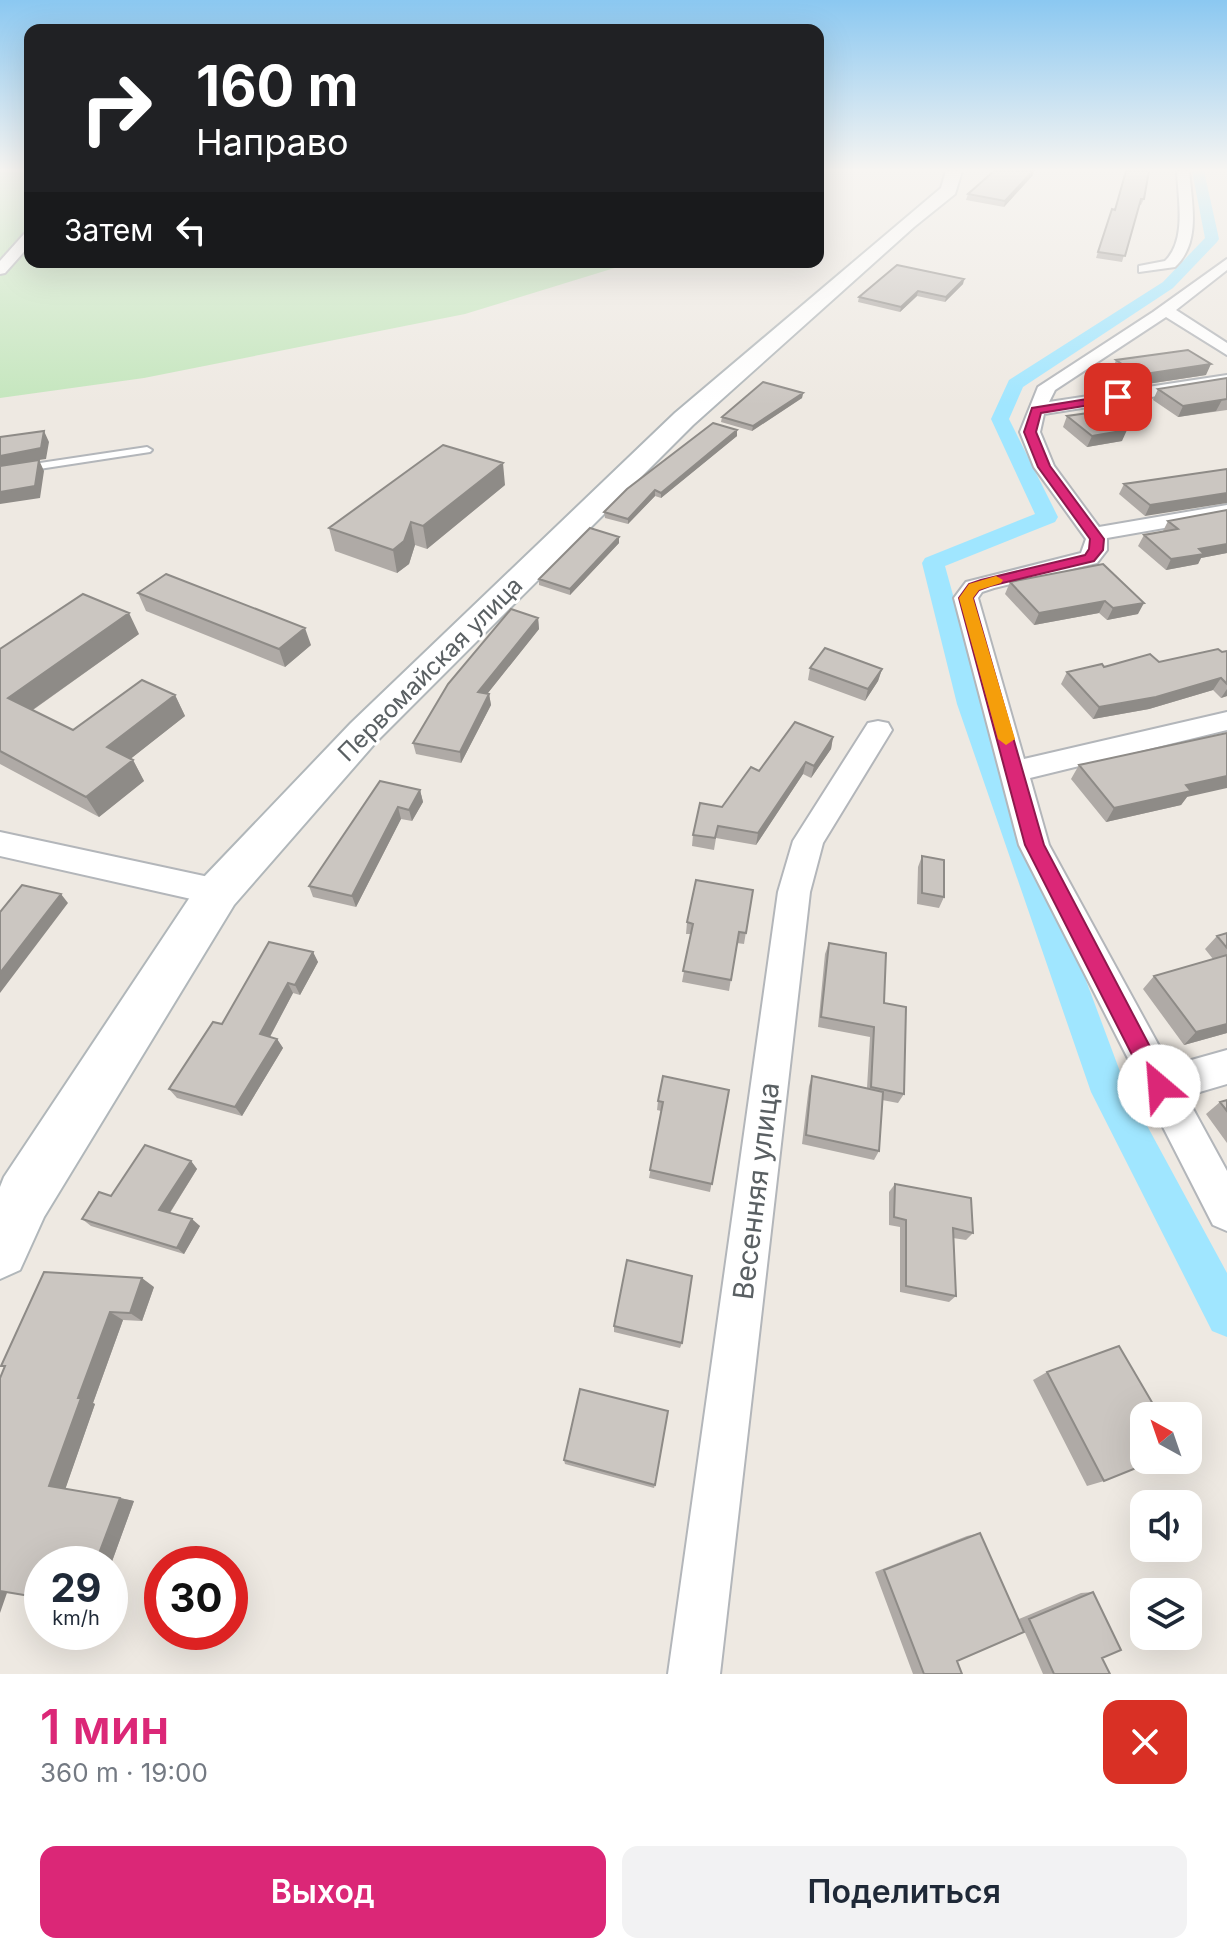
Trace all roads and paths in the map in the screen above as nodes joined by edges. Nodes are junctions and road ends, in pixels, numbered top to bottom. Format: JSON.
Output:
{"nodes":[{"id":1,"x":18,"y":249,"type":"edge"},
{"id":2,"x":877,"y":249,"type":"edge"},
{"id":3,"x":1182,"y":249,"type":"edge"},
{"id":4,"x":1227,"y":263,"type":"edge"},
{"id":5,"x":1144,"y":269,"type":"dead end"},
{"id":6,"x":0,"y":270,"type":"edge"},
{"id":7,"x":1166,"y":310,"type":"junction"},
{"id":8,"x":1227,"y":350,"type":"edge"},
{"id":9,"x":1227,"y":380,"type":"edge"},
{"id":10,"x":1036,"y":410,"type":"junction"},
{"id":11,"x":147,"y":450,"type":"dead end"},
{"id":12,"x":0,"y":472,"type":"edge"},
{"id":13,"x":1227,"y":511,"type":"edge"},
{"id":14,"x":1094,"y":534,"type":"junction"},
{"id":15,"x":1227,"y":721,"type":"edge"},
{"id":16,"x":878,"y":730,"type":"dead end"},
{"id":17,"x":1015,"y":771,"type":"junction"},
{"id":18,"x":0,"y":844,"type":"edge"},
{"id":19,"x":218,"y":892,"type":"junction"},
{"id":20,"x":1227,"y":1067,"type":"edge"},
{"id":21,"x":1159,"y":1086,"type":"junction"},
{"id":22,"x":1227,"y":1211,"type":"edge"},
{"id":23,"x":0,"y":1250,"type":"edge"},
{"id":24,"x":694,"y":1674,"type":"edge"}],
"edges":[{"from":1,"to":6,"type":"street"},
{"from":2,"to":19,"type":"main road","name":"Первомайская улица"},
{"from":3,"to":5,"type":"street"},
{"from":4,"to":7,"type":"street"},
{"from":7,"to":8,"type":"street"},
{"from":7,"to":10,"type":"street"},
{"from":9,"to":10,"type":"street"},
{"from":10,"to":14,"type":"street"},
{"from":11,"to":12,"type":"lane"},
{"from":13,"to":14,"type":"street"},
{"from":14,"to":17,"type":"street"},
{"from":15,"to":17,"type":"street"},
{"from":16,"to":24,"type":"street","name":"Весенняя улица"},
{"from":17,"to":21,"type":"street"},
{"from":18,"to":19,"type":"street"},
{"from":19,"to":23,"type":"main road","name":"Первомайская улица"},
{"from":20,"to":21,"type":"street"},
{"from":21,"to":22,"type":"street"}]}
